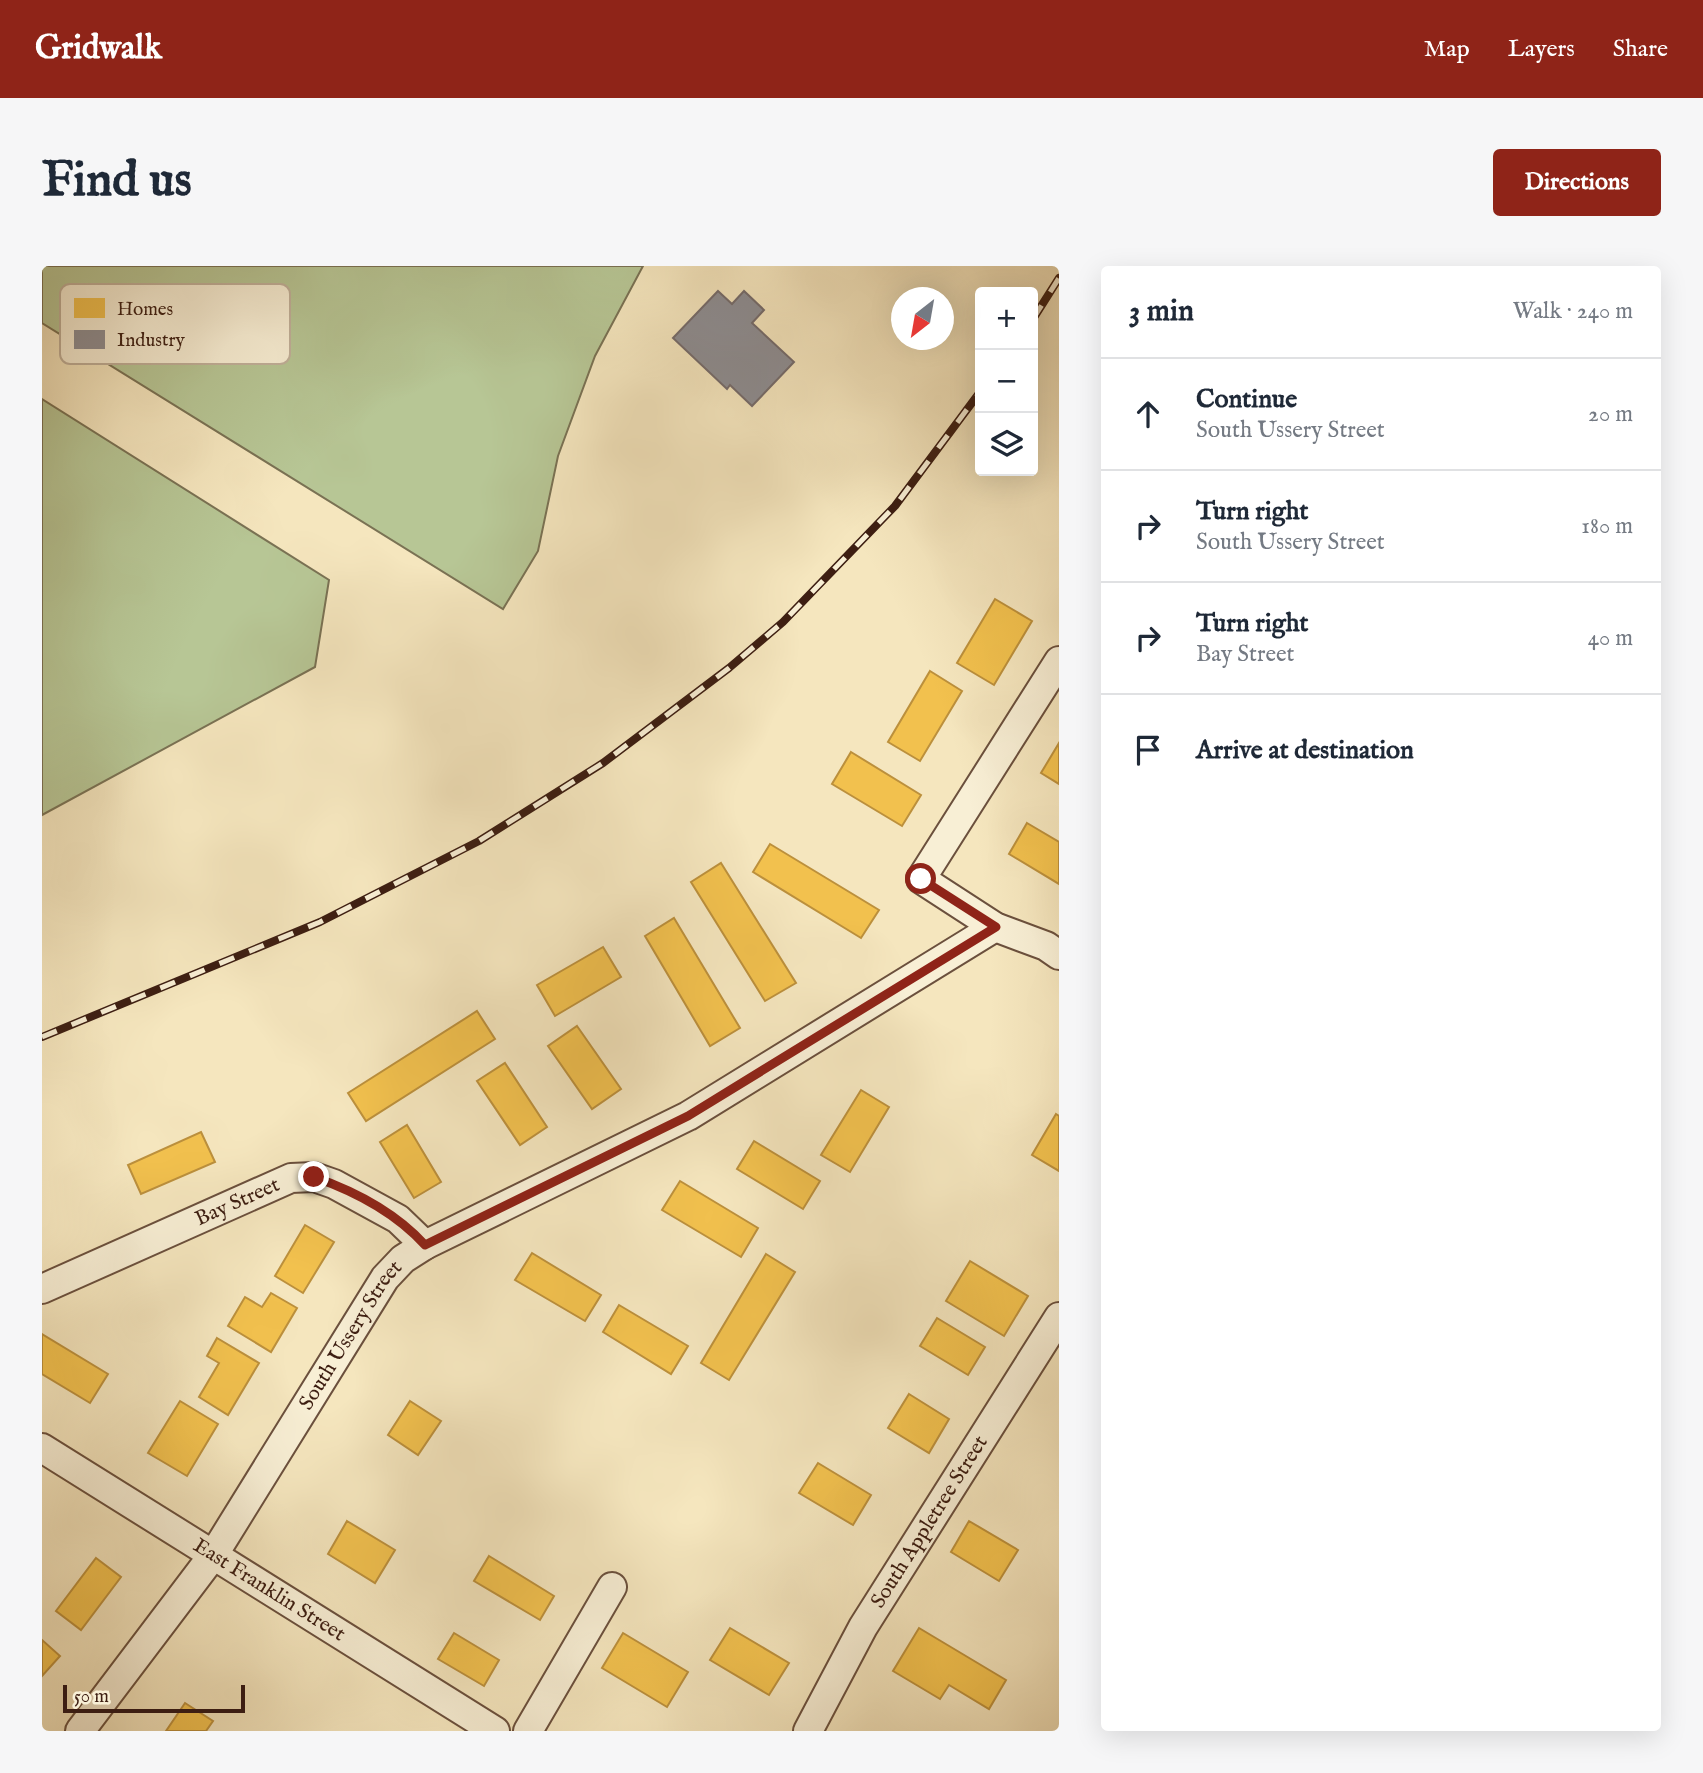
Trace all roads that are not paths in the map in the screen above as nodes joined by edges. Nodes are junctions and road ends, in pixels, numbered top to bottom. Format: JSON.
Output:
{"nodes":[{"id":1,"x":1059,"y":661,"type":"edge"},
{"id":2,"x":996,"y":927,"type":"junction"},
{"id":3,"x":1059,"y":955,"type":"edge"},
{"id":4,"x":425,"y":1245,"type":"junction"},
{"id":5,"x":42,"y":1289,"type":"edge"},
{"id":6,"x":1059,"y":1317,"type":"edge"},
{"id":7,"x":42,"y":1448,"type":"edge"},
{"id":8,"x":214,"y":1554,"type":"junction"},
{"id":9,"x":612,"y":1587,"type":"dead end"},
{"id":10,"x":80,"y":1731,"type":"edge"},
{"id":11,"x":495,"y":1731,"type":"edge"},
{"id":12,"x":528,"y":1731,"type":"edge"},
{"id":13,"x":808,"y":1731,"type":"edge"}],
"edges":[{"from":1,"to":2,"type":"street"},
{"from":2,"to":3,"type":"street"},
{"from":2,"to":4,"type":"street","name":"South Ussery Street"},
{"from":4,"to":5,"type":"street","name":"Bay Street"},
{"from":4,"to":8,"type":"street","name":"South Ussery Street"},
{"from":6,"to":13,"type":"street","name":"South Appletree Street"},
{"from":7,"to":8,"type":"street","name":"East Franklin Street"},
{"from":8,"to":10,"type":"street","name":"South Ussery Street"},
{"from":8,"to":11,"type":"street","name":"East Franklin Street"},
{"from":9,"to":12,"type":"street"}]}
